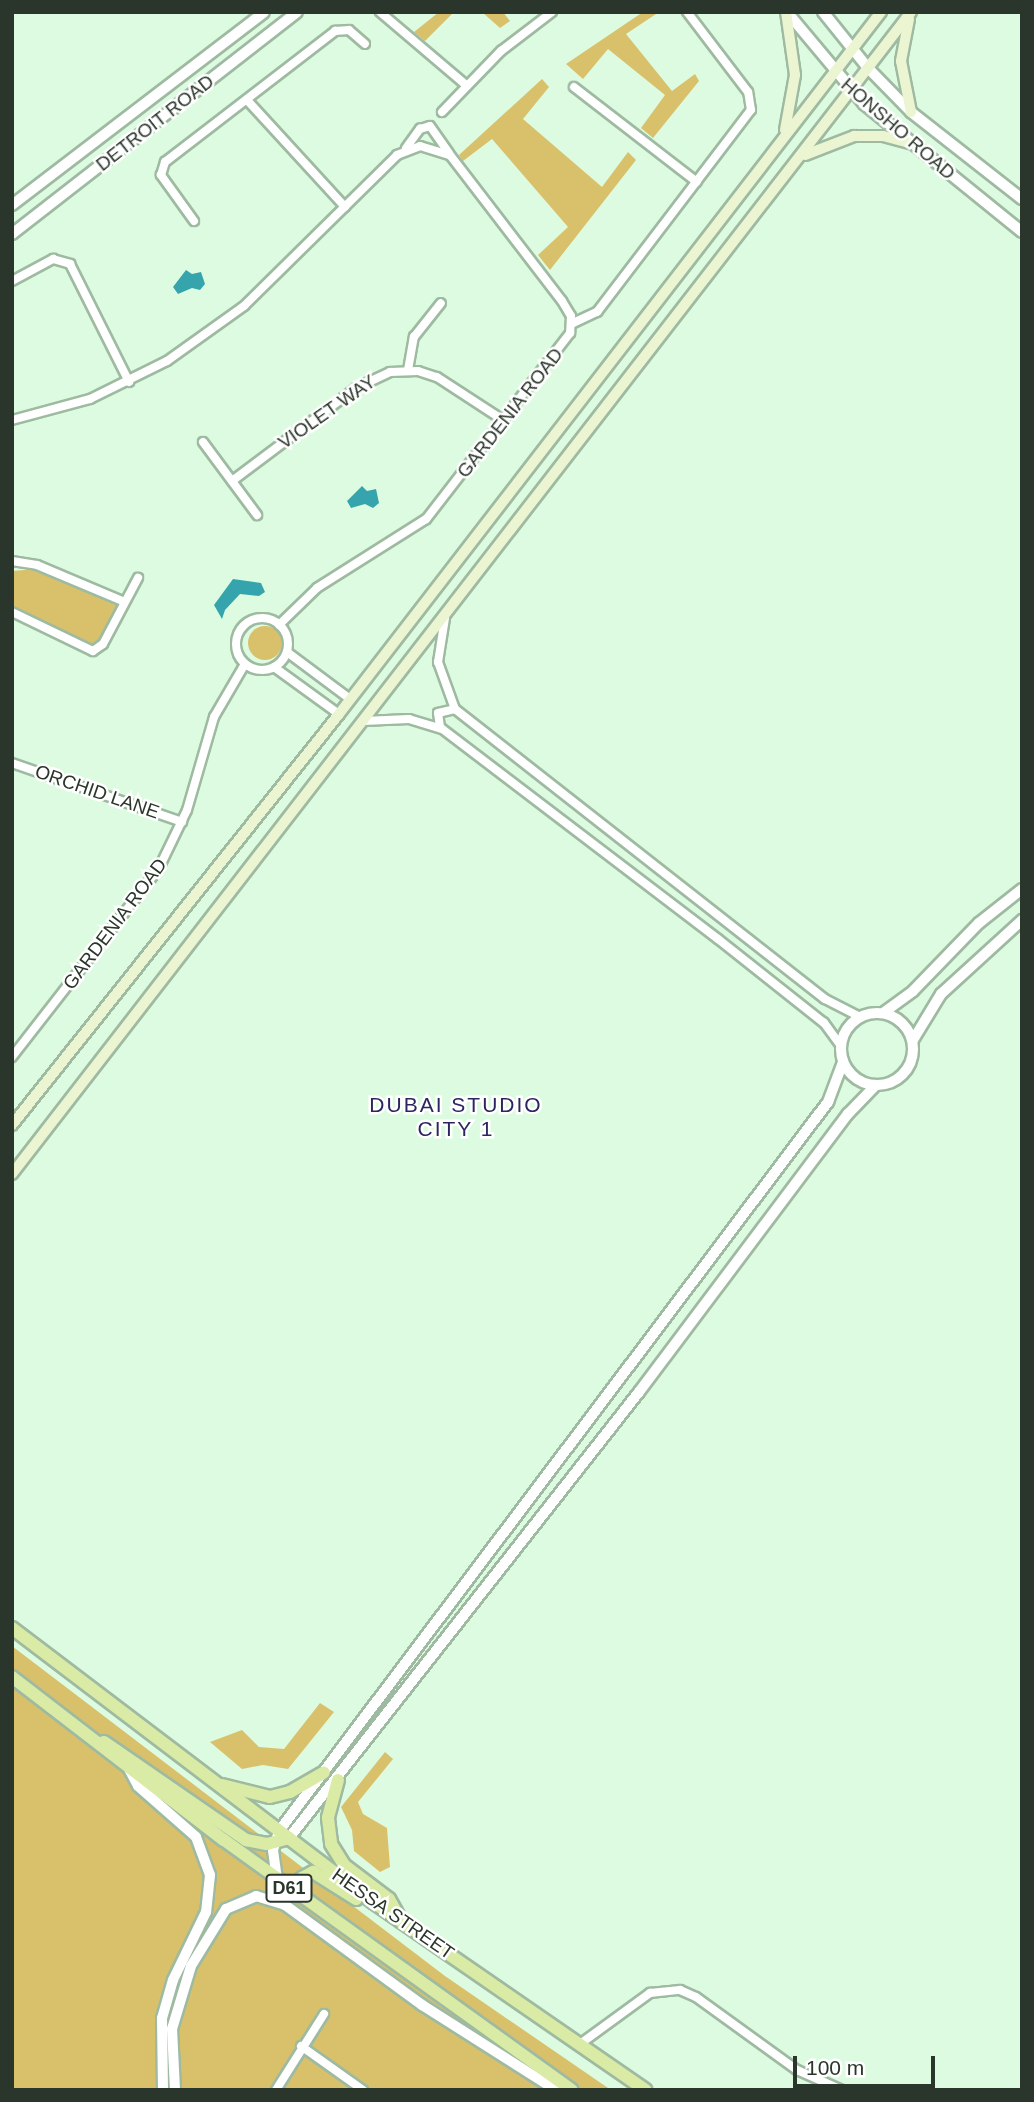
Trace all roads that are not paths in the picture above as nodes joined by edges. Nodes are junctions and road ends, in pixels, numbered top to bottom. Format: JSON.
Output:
{"nodes":[{"id":1,"x":264,"y":12,"type":"edge"},
{"id":2,"x":297,"y":12,"type":"edge"},
{"id":3,"x":552,"y":12,"type":"edge"},
{"id":4,"x":687,"y":12,"type":"edge"},
{"id":5,"x":787,"y":12,"type":"edge"},
{"id":6,"x":823,"y":12,"type":"edge"},
{"id":7,"x":881,"y":12,"type":"edge"},
{"id":8,"x":911,"y":12,"type":"edge"},
{"id":9,"x":383,"y":14,"type":"edge"},
{"id":10,"x":365,"y":44,"type":"dead end"},
{"id":11,"x":852,"y":50,"type":"junction"},
{"id":12,"x":868,"y":68,"type":"junction"},
{"id":13,"x":834,"y":72,"type":"junction"},
{"id":14,"x":466,"y":85,"type":"junction"},
{"id":15,"x":574,"y":87,"type":"dead end"},
{"id":16,"x":850,"y":90,"type":"junction"},
{"id":17,"x":247,"y":100,"type":"junction"},
{"id":18,"x":442,"y":111,"type":"dead end"},
{"id":19,"x":911,"y":112,"type":"junction"},
{"id":20,"x":782,"y":139,"type":"junction"},
{"id":21,"x":912,"y":144,"type":"junction"},
{"id":22,"x":404,"y":150,"type":"junction"},
{"id":23,"x":450,"y":156,"type":"junction"},
{"id":24,"x":800,"y":159,"type":"junction"},
{"id":25,"x":697,"y":182,"type":"junction"},
{"id":26,"x":1022,"y":199,"type":"edge"},
{"id":27,"x":12,"y":205,"type":"edge"},
{"id":28,"x":345,"y":207,"type":"junction"},
{"id":29,"x":194,"y":221,"type":"dead end"},
{"id":30,"x":1022,"y":232,"type":"edge"},
{"id":31,"x":12,"y":234,"type":"edge"},
{"id":32,"x":12,"y":281,"type":"edge"},
{"id":33,"x":441,"y":303,"type":"dead end"},
{"id":34,"x":571,"y":324,"type":"junction"},
{"id":35,"x":408,"y":370,"type":"junction"},
{"id":36,"x":129,"y":382,"type":"junction"},
{"id":37,"x":12,"y":420,"type":"edge"},
{"id":38,"x":503,"y":420,"type":"junction"},
{"id":39,"x":203,"y":442,"type":"dead end"},
{"id":40,"x":232,"y":481,"type":"junction"},
{"id":41,"x":257,"y":515,"type":"dead end"},
{"id":42,"x":12,"y":561,"type":"edge"},
{"id":43,"x":138,"y":578,"type":"dead end"},
{"id":44,"x":125,"y":602,"type":"junction"},
{"id":45,"x":12,"y":612,"type":"edge"},
{"id":46,"x":448,"y":613,"type":"junction"},
{"id":47,"x":279,"y":625,"type":"junction"},
{"id":48,"x":287,"y":652,"type":"junction"},
{"id":49,"x":245,"y":664,"type":"junction"},
{"id":50,"x":274,"y":667,"type":"junction"},
{"id":51,"x":350,"y":699,"type":"junction"},
{"id":52,"x":455,"y":709,"type":"junction"},
{"id":53,"x":339,"y":714,"type":"junction"},
{"id":54,"x":363,"y":721,"type":"junction"},
{"id":55,"x":442,"y":729,"type":"junction"},
{"id":56,"x":12,"y":763,"type":"edge"},
{"id":57,"x":182,"y":822,"type":"junction"},
{"id":58,"x":1022,"y":889,"type":"edge"},
{"id":59,"x":1022,"y":920,"type":"edge"},
{"id":60,"x":883,"y":1013,"type":"junction"},
{"id":61,"x":860,"y":1017,"type":"junction"},
{"id":62,"x":913,"y":1041,"type":"junction"},
{"id":63,"x":841,"y":1046,"type":"junction"},
{"id":64,"x":12,"y":1057,"type":"edge"},
{"id":65,"x":843,"y":1062,"type":"junction"},
{"id":66,"x":876,"y":1085,"type":"junction"},
{"id":67,"x":12,"y":1125,"type":"edge"},
{"id":68,"x":12,"y":1174,"type":"edge"},
{"id":69,"x":12,"y":1628,"type":"edge"},
{"id":70,"x":12,"y":1677,"type":"edge"},
{"id":71,"x":82,"y":1732,"type":"junction"},
{"id":72,"x":129,"y":1769,"type":"junction"},
{"id":73,"x":324,"y":1772,"type":"junction"},
{"id":74,"x":338,"y":1780,"type":"junction"},
{"id":75,"x":215,"y":1783,"type":"junction"},
{"id":76,"x":280,"y":1837,"type":"junction"},
{"id":77,"x":277,"y":1880,"type":"junction"},
{"id":78,"x":300,"y":1896,"type":"junction"},
{"id":79,"x":373,"y":1902,"type":"junction"},
{"id":80,"x":402,"y":1923,"type":"junction"},
{"id":81,"x":324,"y":2014,"type":"dead end"},
{"id":82,"x":580,"y":2044,"type":"junction"},
{"id":83,"x":301,"y":2046,"type":"junction"},
{"id":84,"x":163,"y":2090,"type":"edge"},
{"id":85,"x":175,"y":2090,"type":"edge"},
{"id":86,"x":276,"y":2090,"type":"edge"},
{"id":87,"x":363,"y":2090,"type":"edge"},
{"id":88,"x":556,"y":2090,"type":"edge"},
{"id":89,"x":572,"y":2090,"type":"edge"},
{"id":90,"x":646,"y":2090,"type":"edge"},
{"id":91,"x":842,"y":2090,"type":"edge"}],
"edges":[{"from":1,"to":27,"type":"street","name":"DETROIT ROAD"},
{"from":2,"to":31,"type":"street","name":"DETROIT ROAD"},
{"from":3,"to":14,"type":"street"},
{"from":4,"to":25,"type":"street"},
{"from":5,"to":13,"type":"street","name":"HONSHO ROAD"},
{"from":5,"to":20,"type":"main road"},
{"from":6,"to":11,"type":"street","name":"HONSHO ROAD"},
{"from":7,"to":11,"type":"main road"},
{"from":8,"to":12,"type":"main road"},
{"from":8,"to":19,"type":"main road"},
{"from":9,"to":14,"type":"street"},
{"from":10,"to":17,"type":"street"},
{"from":11,"to":12,"type":"street","name":"HONSHO ROAD"},
{"from":11,"to":13,"type":"main road"},
{"from":12,"to":16,"type":"main road"},
{"from":12,"to":19,"type":"street","name":"HONSHO ROAD"},
{"from":13,"to":16,"type":"street","name":"HONSHO ROAD"},
{"from":13,"to":20,"type":"main road"},
{"from":14,"to":18,"type":"street"},
{"from":15,"to":25,"type":"street"},
{"from":16,"to":21,"type":"street","name":"HONSHO ROAD"},
{"from":16,"to":24,"type":"main road"},
{"from":17,"to":28,"type":"street"},
{"from":17,"to":29,"type":"street"},
{"from":19,"to":26,"type":"street","name":"HONSHO ROAD"},
{"from":20,"to":51,"type":"main road"},
{"from":21,"to":24,"type":"main road"},
{"from":21,"to":30,"type":"street","name":"HONSHO ROAD"},
{"from":22,"to":23,"type":"street"},
{"from":22,"to":23,"type":"street","name":"GARDENIA ROAD"},
{"from":22,"to":28,"type":"street","name":"GARDENIA ROAD"},
{"from":23,"to":34,"type":"street","name":"GARDENIA ROAD"},
{"from":24,"to":46,"type":"main road"},
{"from":25,"to":34,"type":"street"},
{"from":28,"to":36,"type":"street","name":"GARDENIA ROAD"},
{"from":32,"to":36,"type":"street"},
{"from":33,"to":35,"type":"street"},
{"from":34,"to":38,"type":"street","name":"GARDENIA ROAD"},
{"from":35,"to":38,"type":"street"},
{"from":35,"to":40,"type":"street","name":"VIOLET WAY"},
{"from":36,"to":37,"type":"street","name":"GARDENIA ROAD"},
{"from":38,"to":47,"type":"street","name":"GARDENIA ROAD"},
{"from":39,"to":40,"type":"street"},
{"from":40,"to":41,"type":"street"},
{"from":42,"to":44,"type":"street"},
{"from":43,"to":44,"type":"street"},
{"from":44,"to":45,"type":"street"},
{"from":46,"to":52,"type":"street"},
{"from":46,"to":54,"type":"main road"},
{"from":47,"to":48,"type":"street"},
{"from":47,"to":49,"type":"street"},
{"from":48,"to":50,"type":"street"},
{"from":48,"to":51,"type":"street"},
{"from":49,"to":50,"type":"street"},
{"from":49,"to":57,"type":"street","name":"GARDENIA ROAD"},
{"from":50,"to":53,"type":"street"},
{"from":51,"to":53,"type":"main road"},
{"from":52,"to":55,"type":"street"},
{"from":52,"to":61,"type":"street"},
{"from":53,"to":67,"type":"main road"},
{"from":54,"to":55,"type":"street"},
{"from":54,"to":68,"type":"main road"},
{"from":55,"to":63,"type":"street"},
{"from":56,"to":57,"type":"street","name":"ORCHID LANE"},
{"from":57,"to":64,"type":"street","name":"GARDENIA ROAD"},
{"from":58,"to":60,"type":"street"},
{"from":59,"to":62,"type":"street"},
{"from":60,"to":61,"type":"street"},
{"from":60,"to":62,"type":"street"},
{"from":61,"to":63,"type":"street"},
{"from":62,"to":66,"type":"street"},
{"from":63,"to":65,"type":"street"},
{"from":65,"to":66,"type":"street"},
{"from":65,"to":73,"type":"street"},
{"from":66,"to":74,"type":"street"},
{"from":69,"to":75,"type":"main road","name":"HESSA STREET","number":"D61"},
{"from":70,"to":71,"type":"main road","name":"HESSA STREET","number":"D61"},
{"from":71,"to":72,"type":"main road","name":"HESSA STREET","number":"D61"},
{"from":71,"to":76,"type":"main road"},
{"from":72,"to":77,"type":"main road","name":"HESSA STREET","number":"D61"},
{"from":72,"to":84,"type":"street"},
{"from":73,"to":75,"type":"main road"},
{"from":73,"to":76,"type":"street"},
{"from":74,"to":76,"type":"street"},
{"from":74,"to":80,"type":"main road"},
{"from":75,"to":76,"type":"main road","name":"HESSA STREET","number":"D61"},
{"from":76,"to":77,"type":"street"},
{"from":76,"to":79,"type":"main road","name":"HESSA STREET","number":"D61"},
{"from":77,"to":78,"type":"main road","name":"HESSA STREET","number":"D61"},
{"from":78,"to":79,"type":"main road"},
{"from":78,"to":89,"type":"main road","name":"HESSA STREET","number":"D61"},
{"from":79,"to":80,"type":"main road","name":"HESSA STREET","number":"D61"},
{"from":80,"to":82,"type":"main road","name":"HESSA STREET","number":"D61"},
{"from":81,"to":83,"type":"street"},
{"from":82,"to":90,"type":"main road","name":"HESSA STREET","number":"D61"},
{"from":82,"to":91,"type":"street"},
{"from":83,"to":86,"type":"street"},
{"from":83,"to":87,"type":"street"},
{"from":85,"to":88,"type":"street"}]}
